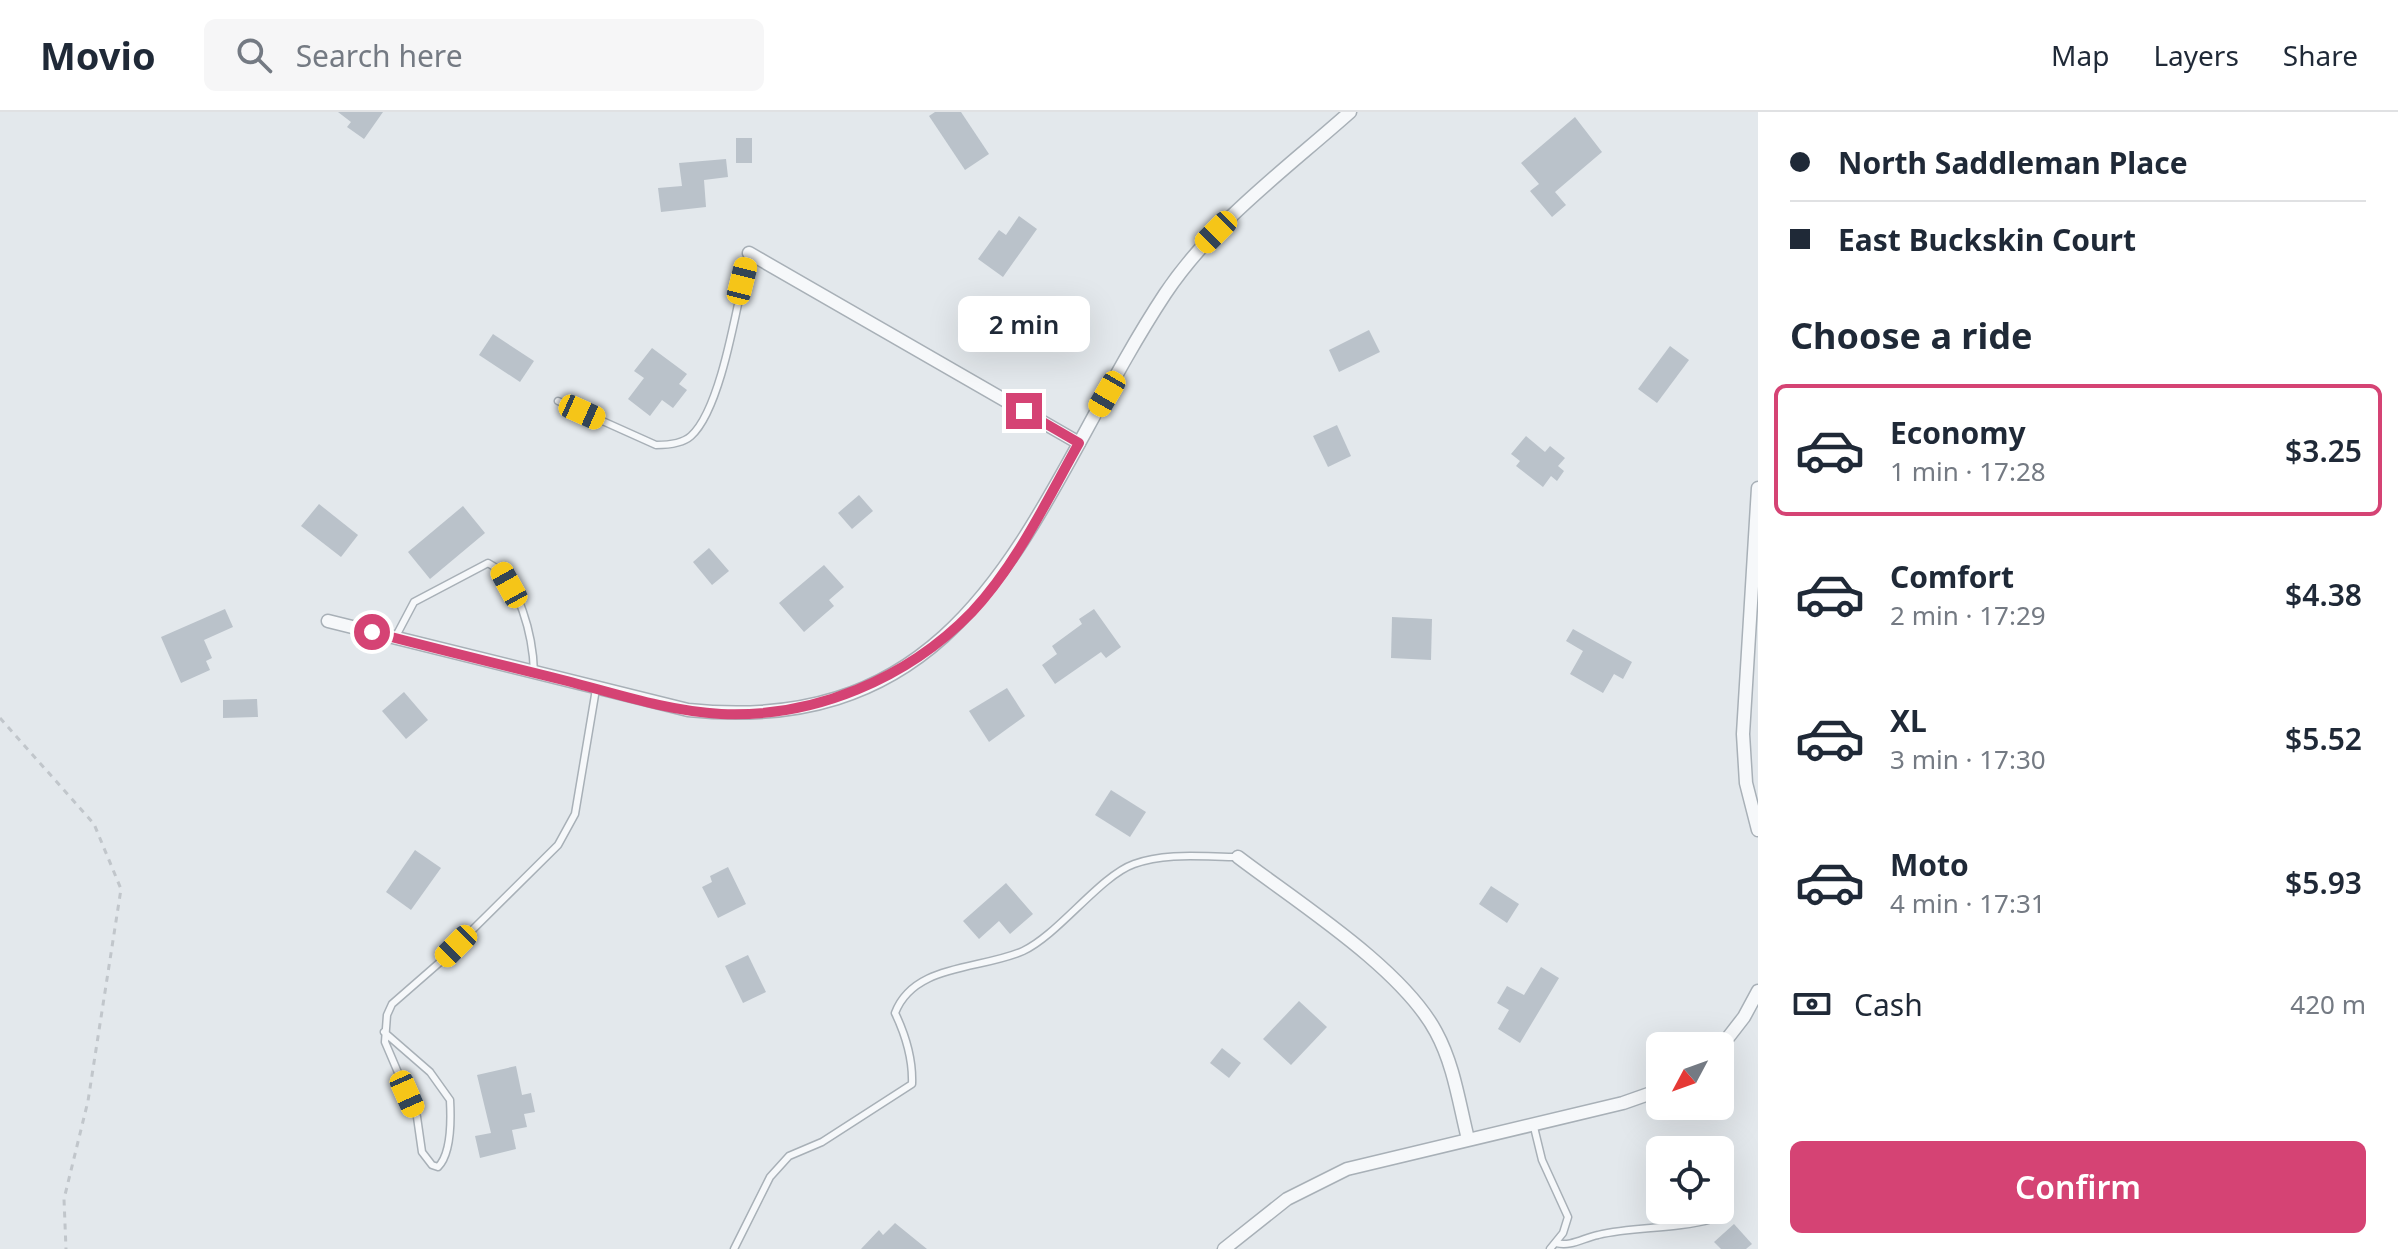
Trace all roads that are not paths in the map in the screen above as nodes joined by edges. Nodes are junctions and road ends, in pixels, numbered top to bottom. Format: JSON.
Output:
{"nodes":[{"id":1,"x":1350,"y":112,"type":"edge"},
{"id":2,"x":749,"y":253,"type":"joint"},
{"id":3,"x":558,"y":401,"type":"dead end"},
{"id":4,"x":1079,"y":443,"type":"junction"},
{"id":5,"x":1758,"y":488,"type":"edge"},
{"id":6,"x":328,"y":621,"type":"dead end"},
{"id":7,"x":395,"y":638,"type":"junction"},
{"id":8,"x":534,"y":673,"type":"junction"},
{"id":9,"x":596,"y":689,"type":"junction"},
{"id":10,"x":1758,"y":830,"type":"edge"},
{"id":11,"x":1238,"y":857,"type":"joint"},
{"id":12,"x":1758,"y":991,"type":"edge"},
{"id":13,"x":384,"y":1032,"type":"junction"},
{"id":14,"x":1732,"y":1032,"type":"edge"},
{"id":15,"x":1646,"y":1095,"type":"edge"},
{"id":16,"x":1533,"y":1123,"type":"junction"},
{"id":17,"x":1468,"y":1139,"type":"junction"},
{"id":18,"x":1690,"y":1224,"type":"edge"},
{"id":19,"x":1553,"y":1246,"type":"edge"},
{"id":20,"x":734,"y":1249,"type":"edge"},
{"id":21,"x":1224,"y":1249,"type":"edge"}],
"edges":[{"from":1,"to":4,"type":"street"},
{"from":2,"to":3,"type":"lane"},
{"from":2,"to":4,"type":"street"},
{"from":4,"to":9,"type":"street"},
{"from":5,"to":10,"type":"street"},
{"from":6,"to":7,"type":"street"},
{"from":7,"to":8,"type":"street"},
{"from":7,"to":8,"type":"lane"},
{"from":8,"to":9,"type":"street"},
{"from":9,"to":13,"type":"lane"},
{"from":11,"to":17,"type":"street"},
{"from":11,"to":20,"type":"lane"},
{"from":12,"to":14,"type":"street"},
{"from":13,"to":13,"type":"lane"},
{"from":15,"to":16,"type":"street"},
{"from":16,"to":17,"type":"street"},
{"from":16,"to":19,"type":"lane"},
{"from":17,"to":21,"type":"street"},
{"from":18,"to":19,"type":"lane"}]}
